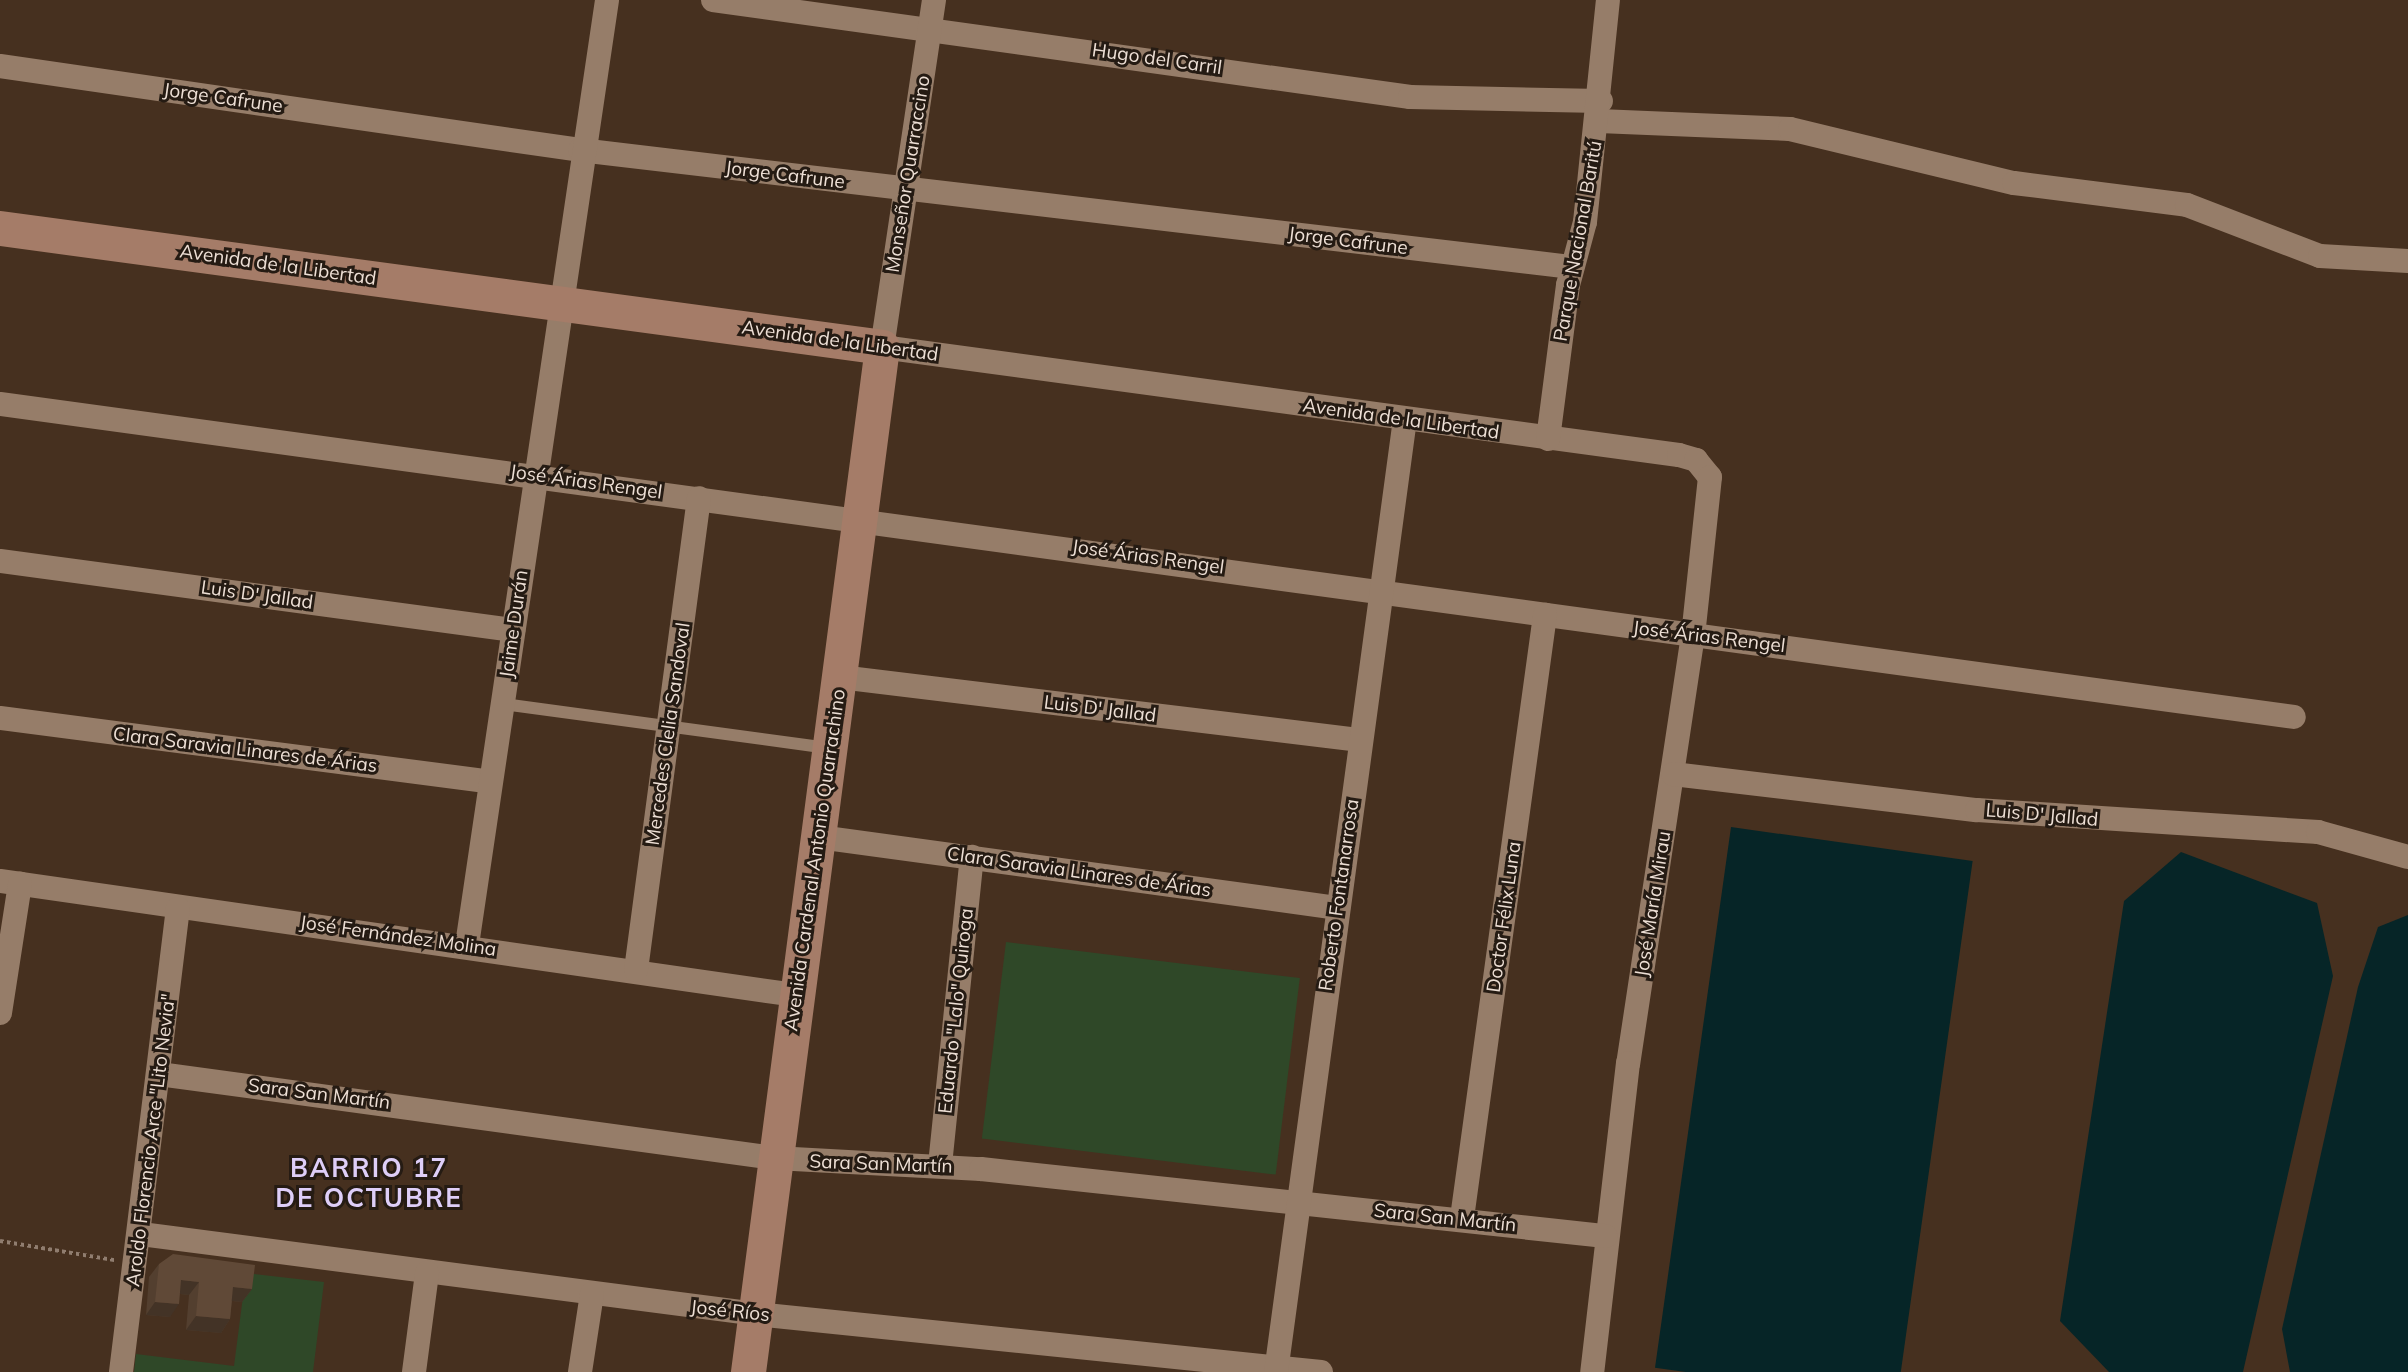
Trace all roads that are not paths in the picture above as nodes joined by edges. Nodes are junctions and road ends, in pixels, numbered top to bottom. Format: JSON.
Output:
{"nodes":[{"id":1,"x":607,"y":0,"type":"edge"},
{"id":2,"x":713,"y":0,"type":"edge"},
{"id":3,"x":934,"y":0,"type":"edge"},
{"id":4,"x":1608,"y":0,"type":"edge"},
{"id":5,"x":930,"y":28,"type":"junction"},
{"id":6,"x":0,"y":66,"type":"edge"},
{"id":7,"x":1600,"y":111,"type":"junction"},
{"id":8,"x":580,"y":150,"type":"junction"},
{"id":9,"x":905,"y":190,"type":"junction"},
{"id":10,"x":0,"y":229,"type":"edge"},
{"id":11,"x":2408,"y":261,"type":"edge"},
{"id":12,"x":1572,"y":267,"type":"junction"},
{"id":13,"x":559,"y":303,"type":"junction"},
{"id":14,"x":882,"y":347,"type":"junction"},
{"id":15,"x":0,"y":404,"type":"edge"},
{"id":16,"x":1405,"y":419,"type":"junction"},
{"id":17,"x":1548,"y":439,"type":"junction"},
{"id":18,"x":1679,"y":454,"type":"joint"},
{"id":19,"x":534,"y":474,"type":"junction"},
{"id":20,"x":699,"y":498,"type":"junction"},
{"id":21,"x":859,"y":519,"type":"junction"},
{"id":22,"x":0,"y":561,"type":"edge"},
{"id":23,"x":1378,"y":588,"type":"junction"},
{"id":24,"x":1545,"y":615,"type":"junction"},
{"id":25,"x":513,"y":630,"type":"junction"},
{"id":26,"x":1693,"y":635,"type":"junction"},
{"id":27,"x":840,"y":677,"type":"junction"},
{"id":28,"x":503,"y":704,"type":"junction"},
{"id":29,"x":2294,"y":717,"type":"dead end"},
{"id":30,"x":0,"y":718,"type":"edge"},
{"id":31,"x":670,"y":727,"type":"junction"},
{"id":32,"x":1360,"y":740,"type":"junction"},
{"id":33,"x":831,"y":749,"type":"junction"},
{"id":34,"x":1673,"y":774,"type":"junction"},
{"id":35,"x":490,"y":782,"type":"junction"},
{"id":36,"x":819,"y":837,"type":"junction"},
{"id":37,"x":2408,"y":857,"type":"edge"},
{"id":38,"x":972,"y":858,"type":"junction"},
{"id":39,"x":10,"y":882,"type":"edge"},
{"id":40,"x":178,"y":908,"type":"junction"},
{"id":41,"x":1338,"y":908,"type":"junction"},
{"id":42,"x":467,"y":945,"type":"junction"},
{"id":43,"x":636,"y":970,"type":"junction"},
{"id":44,"x":795,"y":995,"type":"junction"},
{"id":45,"x":0,"y":1013,"type":"edge"},
{"id":46,"x":159,"y":1074,"type":"junction"},
{"id":47,"x":775,"y":1158,"type":"junction"},
{"id":48,"x":940,"y":1165,"type":"junction"},
{"id":49,"x":1297,"y":1203,"type":"junction"},
{"id":50,"x":1462,"y":1218,"type":"junction"},
{"id":51,"x":141,"y":1234,"type":"junction"},
{"id":52,"x":1605,"y":1236,"type":"junction"},
{"id":53,"x":427,"y":1273,"type":"junction"},
{"id":54,"x":592,"y":1294,"type":"junction"},
{"id":55,"x":756,"y":1314,"type":"junction"},
{"id":56,"x":1276,"y":1369,"type":"edge"},
{"id":57,"x":121,"y":1372,"type":"edge"},
{"id":58,"x":414,"y":1372,"type":"edge"},
{"id":59,"x":580,"y":1372,"type":"edge"},
{"id":60,"x":748,"y":1372,"type":"edge"},
{"id":61,"x":1321,"y":1372,"type":"edge"},
{"id":62,"x":1592,"y":1372,"type":"edge"}],
"edges":[{"from":1,"to":8,"type":"street","name":"Jaime Durán"},
{"from":2,"to":5,"type":"street","name":"Hugo del Carril"},
{"from":3,"to":5,"type":"street","name":"Monseñor Quarraccino"},
{"from":4,"to":7,"type":"street","name":"Parque Nacional Baritú"},
{"from":5,"to":7,"type":"street","name":"Hugo del Carril"},
{"from":5,"to":9,"type":"street","name":"Monseñor Quarraccino"},
{"from":6,"to":8,"type":"street","name":"Jorge Cafrune"},
{"from":7,"to":11,"type":"street","name":"Hugo del Carril"},
{"from":7,"to":12,"type":"street","name":"Parque Nacional Baritú"},
{"from":8,"to":9,"type":"street","name":"Jorge Cafrune"},
{"from":8,"to":13,"type":"street","name":"Jaime Durán"},
{"from":9,"to":12,"type":"street","name":"Jorge Cafrune"},
{"from":9,"to":14,"type":"street","name":"Monseñor Quarraccino"},
{"from":10,"to":13,"type":"street","name":"Avenida de la Libertad"},
{"from":12,"to":17,"type":"street","name":"Parque Nacional Baritú"},
{"from":13,"to":14,"type":"street","name":"Avenida de la Libertad"},
{"from":13,"to":19,"type":"street","name":"Jaime Durán"},
{"from":14,"to":16,"type":"street","name":"Avenida de la Libertad"},
{"from":14,"to":21,"type":"street","name":"Avenida Cardenal Antonio Quarrachino"},
{"from":15,"to":19,"type":"street","name":"José Árias Rengel"},
{"from":16,"to":17,"type":"street","name":"Avenida de la Libertad"},
{"from":16,"to":23,"type":"street","name":"Roberto Fontanarrosa"},
{"from":17,"to":18,"type":"street","name":"Avenida de la Libertad"},
{"from":18,"to":26,"type":"street","name":"José María Mirau"},
{"from":19,"to":20,"type":"street","name":"José Árias Rengel"},
{"from":19,"to":25,"type":"street","name":"Jaime Durán"},
{"from":20,"to":21,"type":"street","name":"José Árias Rengel"},
{"from":20,"to":31,"type":"street","name":"Mercedes Clelia Sandoval"},
{"from":21,"to":23,"type":"street","name":"José Árias Rengel"},
{"from":21,"to":27,"type":"street","name":"Avenida Cardenal Antonio Quarrachino"},
{"from":22,"to":25,"type":"street","name":"Luis D' Jallad"},
{"from":23,"to":24,"type":"street","name":"José Árias Rengel"},
{"from":23,"to":32,"type":"street","name":"Roberto Fontanarrosa"},
{"from":24,"to":26,"type":"street","name":"José Árias Rengel"},
{"from":24,"to":50,"type":"street","name":"Doctor Félix Luna"},
{"from":25,"to":28,"type":"street","name":"Jaime Durán"},
{"from":26,"to":29,"type":"street","name":"José Árias Rengel"},
{"from":26,"to":34,"type":"street","name":"José María Mirau"},
{"from":27,"to":32,"type":"street","name":"Luis D' Jallad"},
{"from":27,"to":33,"type":"street","name":"Avenida Cardenal Antonio Quarrachino"},
{"from":28,"to":31,"type":"lane"},
{"from":28,"to":35,"type":"street","name":"Jaime Durán"},
{"from":30,"to":35,"type":"street","name":"Clara Saravia Linares de Árias"},
{"from":31,"to":33,"type":"lane"},
{"from":31,"to":43,"type":"street","name":"Mercedes Clelia Sandoval"},
{"from":32,"to":41,"type":"street","name":"Roberto Fontanarrosa"},
{"from":33,"to":36,"type":"street","name":"Avenida Cardenal Antonio Quarrachino"},
{"from":34,"to":37,"type":"street","name":"Luis D' Jallad"},
{"from":34,"to":52,"type":"street","name":"José María Mirau"},
{"from":35,"to":42,"type":"street","name":"Jaime Durán"},
{"from":36,"to":38,"type":"street","name":"Clara Saravia Linares de Árias"},
{"from":36,"to":44,"type":"street","name":"Avenida Cardenal Antonio Quarrachino"},
{"from":38,"to":41,"type":"street","name":"Clara Saravia Linares de Árias"},
{"from":38,"to":48,"type":"street","name":"Eduardo \"Lalo\" Quiroga"},
{"from":39,"to":40,"type":"street","name":"José Fernández Molina"},
{"from":39,"to":45,"type":"street"},
{"from":40,"to":42,"type":"street","name":"José Fernández Molina"},
{"from":40,"to":46,"type":"street","name":"Aroldo Florencio Arce \"Lito Nevia\""},
{"from":41,"to":49,"type":"street","name":"Roberto Fontanarrosa"},
{"from":42,"to":43,"type":"street","name":"José Fernández Molina"},
{"from":43,"to":44,"type":"street","name":"José Fernández Molina"},
{"from":44,"to":47,"type":"street","name":"Avenida Cardenal Antonio Quarrachino"},
{"from":46,"to":47,"type":"street","name":"Sara San Martín"},
{"from":46,"to":51,"type":"street","name":"Aroldo Florencio Arce \"Lito Nevia\""},
{"from":47,"to":48,"type":"street","name":"Sara San Martín"},
{"from":47,"to":55,"type":"street","name":"Avenida Cardenal Antonio Quarrachino"},
{"from":48,"to":49,"type":"street","name":"Sara San Martín"},
{"from":49,"to":50,"type":"street","name":"Sara San Martín"},
{"from":49,"to":56,"type":"street","name":"Roberto Fontanarrosa"},
{"from":50,"to":52,"type":"street","name":"Sara San Martín"},
{"from":51,"to":53,"type":"street","name":"José Ríos"},
{"from":51,"to":57,"type":"street","name":"Aroldo Florencio Arce \"Lito Nevia\""},
{"from":52,"to":62,"type":"street","name":"José María Mirau"},
{"from":53,"to":54,"type":"street","name":"José Ríos"},
{"from":53,"to":58,"type":"street"},
{"from":54,"to":55,"type":"street","name":"José Ríos"},
{"from":54,"to":59,"type":"street"},
{"from":55,"to":56,"type":"street","name":"José Ríos"},
{"from":55,"to":60,"type":"street","name":"Avenida Cardenal Antonio Quarrachino"},
{"from":56,"to":61,"type":"street","name":"José Ríos"}]}
